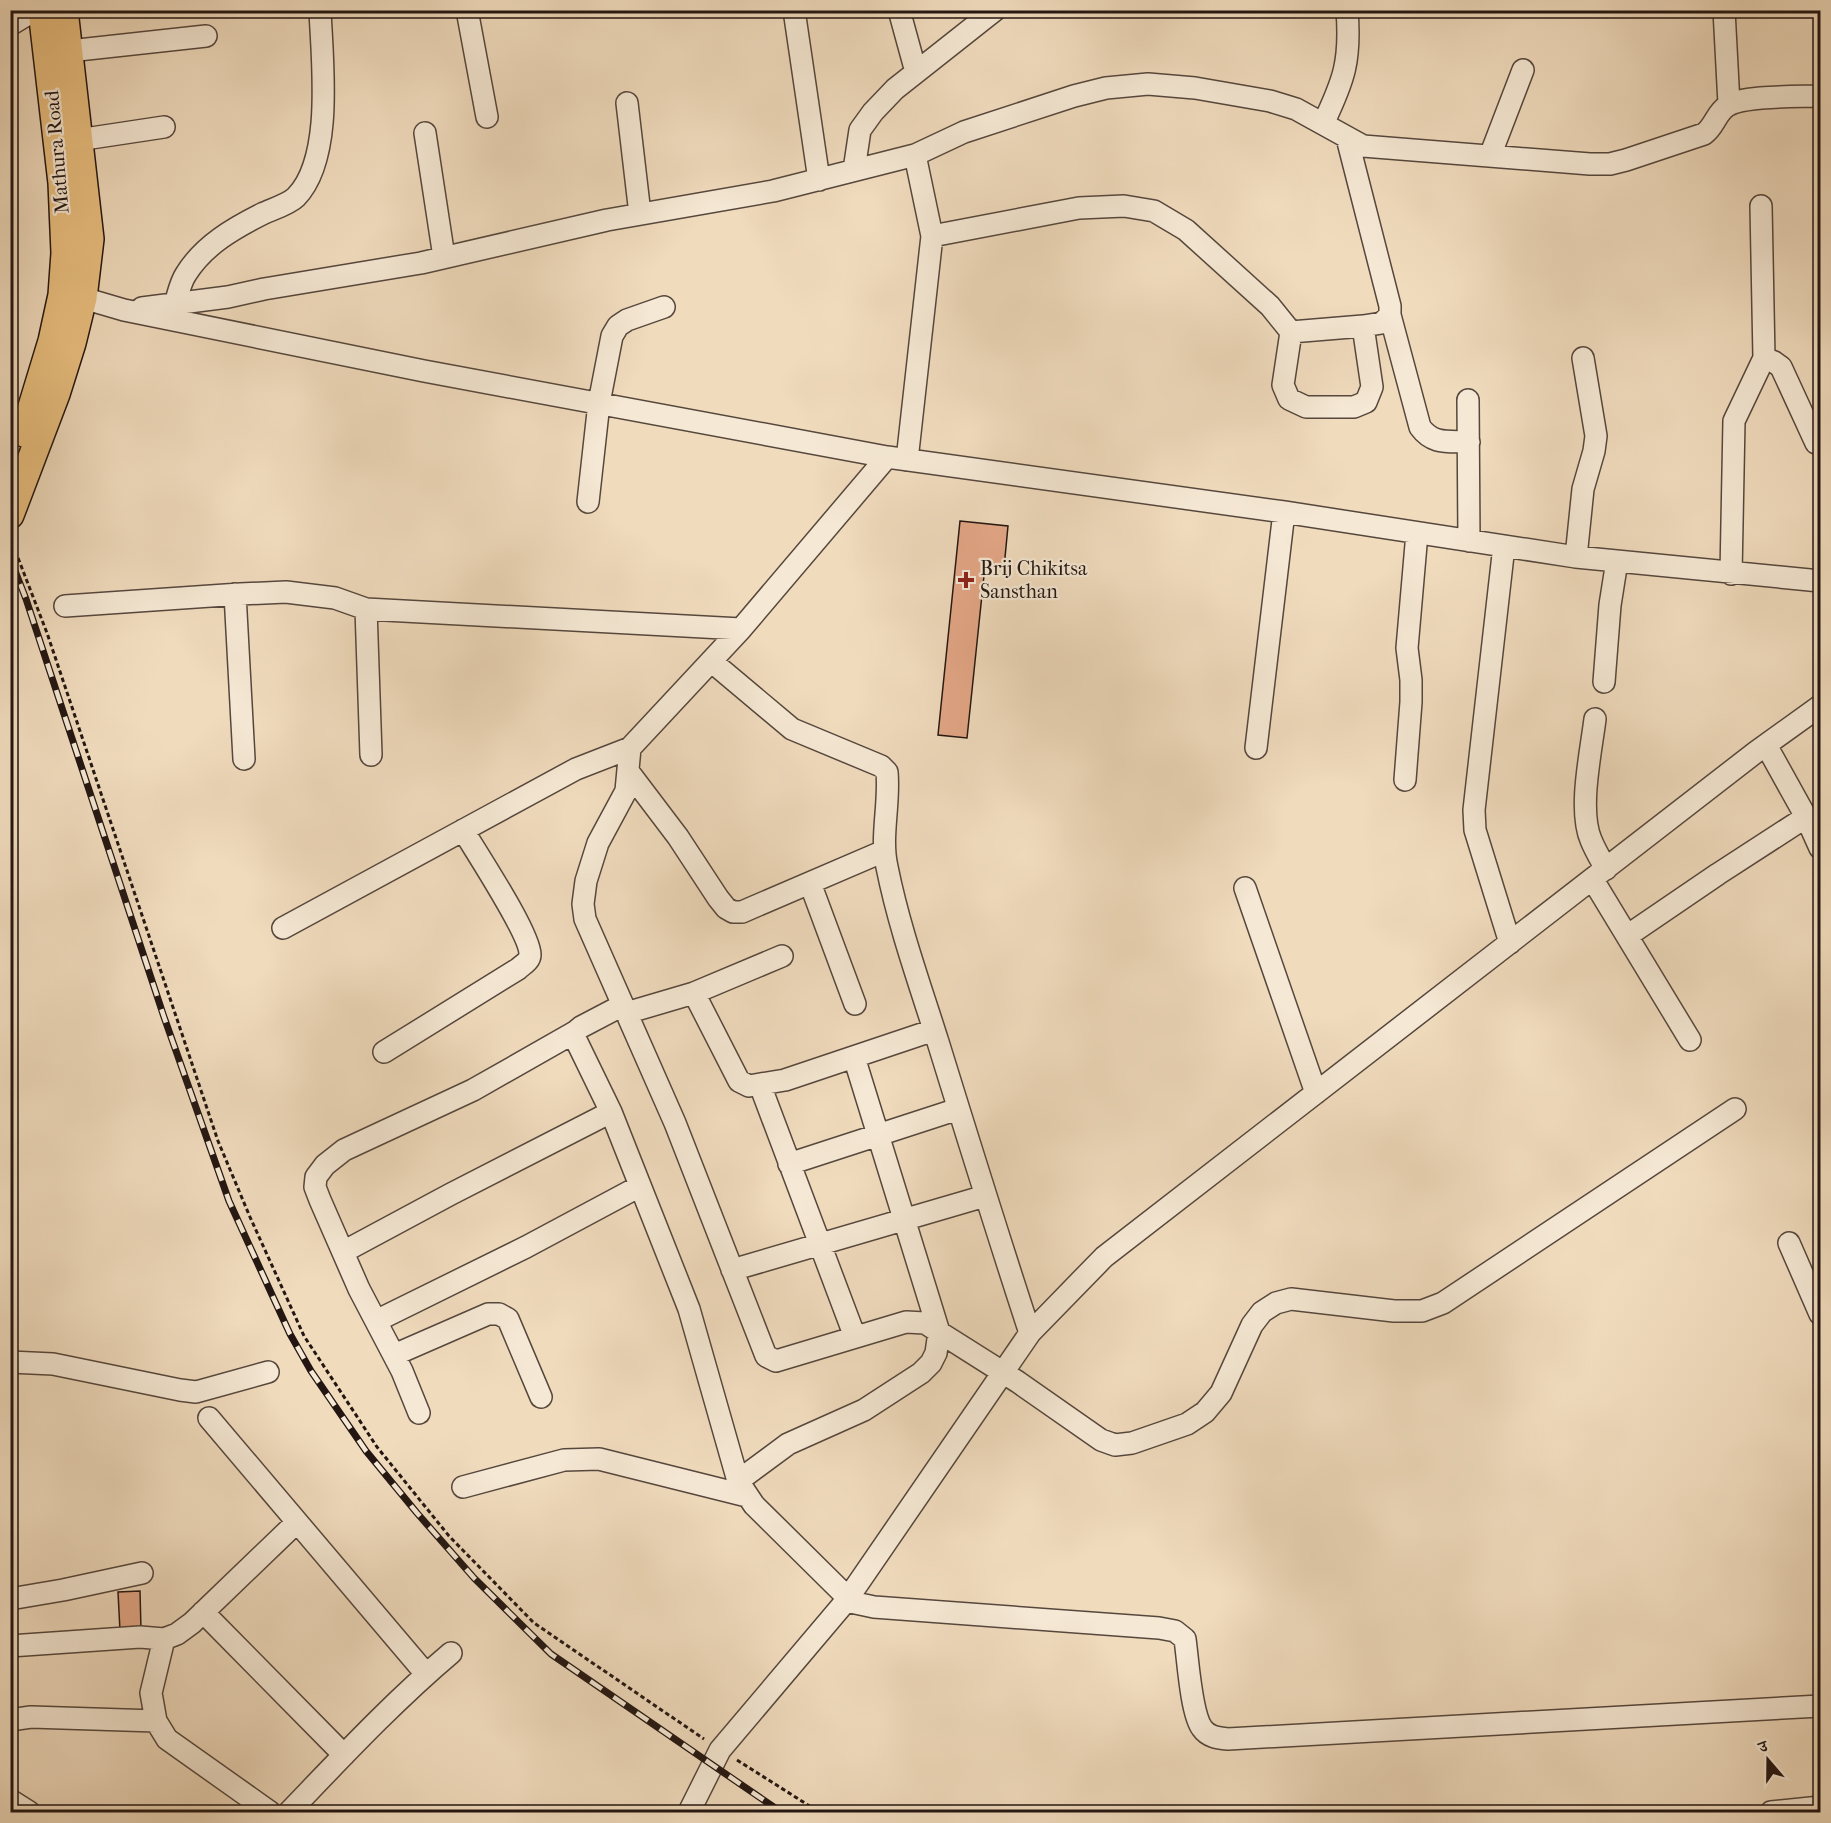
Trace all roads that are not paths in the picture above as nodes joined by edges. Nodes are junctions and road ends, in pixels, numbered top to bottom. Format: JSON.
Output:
{"nodes":[{"id":1,"x":35,"y":10,"type":"edge"},
{"id":2,"x":42,"y":10,"type":"edge"},
{"id":3,"x":64,"y":10,"type":"edge"},
{"id":4,"x":320,"y":10,"type":"edge"},
{"id":5,"x":467,"y":10,"type":"edge"},
{"id":6,"x":794,"y":10,"type":"edge"},
{"id":7,"x":899,"y":10,"type":"edge"},
{"id":8,"x":995,"y":10,"type":"edge"},
{"id":9,"x":1347,"y":10,"type":"edge"},
{"id":10,"x":1724,"y":10,"type":"edge"},
{"id":11,"x":10,"y":25,"type":"edge"},
{"id":12,"x":206,"y":36,"type":"dead end"},
{"id":13,"x":69,"y":51,"type":"junction"},
{"id":14,"x":1523,"y":70,"type":"dead end"},
{"id":15,"x":916,"y":72,"type":"junction"},
{"id":16,"x":1821,"y":96,"type":"edge"},
{"id":17,"x":627,"y":103,"type":"dead end"},
{"id":18,"x":1729,"y":104,"type":"junction"},
{"id":19,"x":487,"y":117,"type":"dead end"},
{"id":20,"x":1323,"y":124,"type":"junction"},
{"id":21,"x":164,"y":127,"type":"dead end"},
{"id":22,"x":425,"y":133,"type":"dead end"},
{"id":23,"x":1347,"y":138,"type":"junction"},
{"id":24,"x":78,"y":140,"type":"junction"},
{"id":25,"x":915,"y":155,"type":"junction"},
{"id":26,"x":1490,"y":156,"type":"junction"},
{"id":27,"x":854,"y":170,"type":"junction"},
{"id":28,"x":819,"y":180,"type":"junction"},
{"id":29,"x":1761,"y":206,"type":"dead end"},
{"id":30,"x":640,"y":214,"type":"junction"},
{"id":31,"x":932,"y":236,"type":"junction"},
{"id":32,"x":444,"y":257,"type":"junction"},
{"id":33,"x":73,"y":296,"type":"junction"},
{"id":34,"x":175,"y":304,"type":"junction"},
{"id":35,"x":664,"y":307,"type":"dead end"},
{"id":36,"x":124,"y":310,"type":"junction"},
{"id":37,"x":1390,"y":315,"type":"junction"},
{"id":38,"x":1363,"y":326,"type":"junction"},
{"id":39,"x":1291,"y":332,"type":"junction"},
{"id":40,"x":1583,"y":358,"type":"dead end"},
{"id":41,"x":1764,"y":358,"type":"junction"},
{"id":42,"x":1468,"y":400,"type":"dead end"},
{"id":43,"x":599,"y":403,"type":"junction"},
{"id":44,"x":1469,"y":442,"type":"junction"},
{"id":45,"x":1816,"y":443,"type":"dead end"},
{"id":46,"x":897,"y":458,"type":"junction"},
{"id":47,"x":10,"y":468,"type":"edge"},
{"id":48,"x":588,"y":502,"type":"dead end"},
{"id":49,"x":1284,"y":513,"type":"junction"},
{"id":50,"x":10,"y":515,"type":"edge"},
{"id":51,"x":1417,"y":533,"type":"junction"},
{"id":52,"x":1469,"y":541,"type":"junction"},
{"id":53,"x":1504,"y":546,"type":"junction"},
{"id":54,"x":1576,"y":557,"type":"junction"},
{"id":55,"x":1617,"y":561,"type":"junction"},
{"id":56,"x":1731,"y":573,"type":"junction"},
{"id":57,"x":1821,"y":581,"type":"edge"},
{"id":58,"x":235,"y":594,"type":"junction"},
{"id":59,"x":65,"y":606,"type":"dead end"},
{"id":60,"x":366,"y":609,"type":"junction"},
{"id":61,"x":741,"y":629,"type":"junction"},
{"id":62,"x":711,"y":661,"type":"junction"},
{"id":63,"x":1604,"y":682,"type":"dead end"},
{"id":64,"x":1821,"y":706,"type":"edge"},
{"id":65,"x":1595,"y":719,"type":"dead end"},
{"id":66,"x":1766,"y":745,"type":"junction"},
{"id":67,"x":630,"y":748,"type":"junction"},
{"id":68,"x":1256,"y":748,"type":"dead end"},
{"id":69,"x":371,"y":755,"type":"dead end"},
{"id":70,"x":244,"y":759,"type":"dead end"},
{"id":71,"x":628,"y":771,"type":"junction"},
{"id":72,"x":1405,"y":780,"type":"dead end"},
{"id":73,"x":1806,"y":817,"type":"junction"},
{"id":74,"x":463,"y":830,"type":"junction"},
{"id":75,"x":1821,"y":848,"type":"edge"},
{"id":76,"x":884,"y":851,"type":"junction"},
{"id":77,"x":1600,"y":874,"type":"junction"},
{"id":78,"x":810,"y":883,"type":"junction"},
{"id":79,"x":1245,"y":888,"type":"dead end"},
{"id":80,"x":283,"y":928,"type":"dead end"},
{"id":81,"x":1627,"y":936,"type":"junction"},
{"id":82,"x":1510,"y":943,"type":"junction"},
{"id":83,"x":783,"y":957,"type":"dead end"},
{"id":84,"x":694,"y":993,"type":"junction"},
{"id":85,"x":855,"y":1004,"type":"dead end"},
{"id":86,"x":625,"y":1009,"type":"junction"},
{"id":87,"x":934,"y":1030,"type":"junction"},
{"id":88,"x":576,"y":1032,"type":"junction"},
{"id":89,"x":1690,"y":1040,"type":"dead end"},
{"id":90,"x":384,"y":1052,"type":"dead end"},
{"id":91,"x":854,"y":1057,"type":"junction"},
{"id":92,"x":760,"y":1084,"type":"junction"},
{"id":93,"x":1316,"y":1093,"type":"junction"},
{"id":94,"x":958,"y":1109,"type":"junction"},
{"id":95,"x":1735,"y":1109,"type":"dead end"},
{"id":96,"x":611,"y":1112,"type":"junction"},
{"id":97,"x":878,"y":1134,"type":"junction"},
{"id":98,"x":789,"y":1164,"type":"junction"},
{"id":99,"x":640,"y":1186,"type":"junction"},
{"id":100,"x":985,"y":1196,"type":"junction"},
{"id":101,"x":904,"y":1219,"type":"junction"},
{"id":102,"x":1789,"y":1243,"type":"dead end"},
{"id":103,"x":819,"y":1244,"type":"junction"},
{"id":104,"x":343,"y":1252,"type":"junction"},
{"id":105,"x":732,"y":1270,"type":"junction"},
{"id":106,"x":1821,"y":1314,"type":"edge"},
{"id":107,"x":376,"y":1321,"type":"junction"},
{"id":108,"x":939,"y":1332,"type":"junction"},
{"id":109,"x":1030,"y":1333,"type":"junction"},
{"id":110,"x":855,"y":1337,"type":"junction"},
{"id":111,"x":394,"y":1355,"type":"junction"},
{"id":112,"x":10,"y":1362,"type":"edge"},
{"id":113,"x":268,"y":1372,"type":"dead end"},
{"id":114,"x":1002,"y":1372,"type":"junction"},
{"id":115,"x":541,"y":1397,"type":"dead end"},
{"id":116,"x":419,"y":1413,"type":"dead end"},
{"id":117,"x":209,"y":1418,"type":"dead end"},
{"id":118,"x":463,"y":1486,"type":"dead end"},
{"id":119,"x":742,"y":1488,"type":"junction"},
{"id":120,"x":297,"y":1522,"type":"junction"},
{"id":121,"x":142,"y":1573,"type":"dead end"},
{"id":122,"x":848,"y":1598,"type":"junction"},
{"id":123,"x":10,"y":1599,"type":"edge"},
{"id":124,"x":203,"y":1612,"type":"junction"},
{"id":125,"x":164,"y":1639,"type":"junction"},
{"id":126,"x":10,"y":1646,"type":"edge"},
{"id":127,"x":451,"y":1653,"type":"dead end"},
{"id":128,"x":426,"y":1674,"type":"junction"},
{"id":129,"x":1821,"y":1706,"type":"edge"},
{"id":130,"x":10,"y":1720,"type":"edge"},
{"id":131,"x":156,"y":1721,"type":"junction"},
{"id":132,"x":344,"y":1755,"type":"junction"},
{"id":133,"x":10,"y":1800,"type":"edge"},
{"id":134,"x":1821,"y":1807,"type":"edge"},
{"id":135,"x":29,"y":1812,"type":"edge"},
{"id":136,"x":270,"y":1812,"type":"edge"},
{"id":137,"x":289,"y":1812,"type":"edge"},
{"id":138,"x":689,"y":1812,"type":"edge"},
{"id":139,"x":1771,"y":1812,"type":"edge"}],
"edges":[{"from":1,"to":11,"type":"street"},
{"from":2,"to":33,"type":"main road","name":"Mathura Road"},
{"from":3,"to":13,"type":"main road"},
{"from":4,"to":34,"type":"street"},
{"from":5,"to":19,"type":"street"},
{"from":6,"to":28,"type":"street"},
{"from":7,"to":15,"type":"street"},
{"from":8,"to":15,"type":"street"},
{"from":9,"to":20,"type":"street"},
{"from":10,"to":18,"type":"street"},
{"from":12,"to":13,"type":"street"},
{"from":13,"to":24,"type":"main road"},
{"from":14,"to":26,"type":"street"},
{"from":15,"to":27,"type":"street"},
{"from":16,"to":18,"type":"street"},
{"from":17,"to":30,"type":"street"},
{"from":18,"to":26,"type":"street"},
{"from":20,"to":23,"type":"street"},
{"from":20,"to":25,"type":"street"},
{"from":21,"to":24,"type":"street"},
{"from":22,"to":32,"type":"street"},
{"from":23,"to":26,"type":"street"},
{"from":23,"to":37,"type":"street"},
{"from":24,"to":33,"type":"main road"},
{"from":25,"to":27,"type":"street"},
{"from":25,"to":31,"type":"street"},
{"from":27,"to":28,"type":"street"},
{"from":28,"to":30,"type":"street"},
{"from":29,"to":41,"type":"street"},
{"from":30,"to":32,"type":"street"},
{"from":31,"to":39,"type":"street"},
{"from":31,"to":46,"type":"street"},
{"from":32,"to":34,"type":"street"},
{"from":33,"to":36,"type":"street"},
{"from":33,"to":47,"type":"main road"},
{"from":33,"to":50,"type":"main road"},
{"from":34,"to":36,"type":"street"},
{"from":35,"to":43,"type":"street"},
{"from":36,"to":43,"type":"street"},
{"from":37,"to":38,"type":"street"},
{"from":37,"to":44,"type":"street"},
{"from":38,"to":39,"type":"street"},
{"from":38,"to":39,"type":"street"},
{"from":40,"to":54,"type":"street"},
{"from":41,"to":45,"type":"street"},
{"from":41,"to":56,"type":"street"},
{"from":42,"to":44,"type":"street"},
{"from":43,"to":46,"type":"street"},
{"from":43,"to":48,"type":"street"},
{"from":44,"to":52,"type":"street"},
{"from":46,"to":49,"type":"street"},
{"from":46,"to":61,"type":"street"},
{"from":49,"to":51,"type":"street"},
{"from":49,"to":68,"type":"street"},
{"from":51,"to":52,"type":"street"},
{"from":51,"to":72,"type":"street"},
{"from":52,"to":53,"type":"street"},
{"from":53,"to":54,"type":"street"},
{"from":53,"to":82,"type":"street"},
{"from":54,"to":55,"type":"street"},
{"from":55,"to":56,"type":"street"},
{"from":55,"to":63,"type":"street"},
{"from":56,"to":57,"type":"street"},
{"from":58,"to":59,"type":"street"},
{"from":58,"to":60,"type":"street"},
{"from":58,"to":70,"type":"street"},
{"from":60,"to":61,"type":"street"},
{"from":60,"to":69,"type":"street"},
{"from":61,"to":62,"type":"street"},
{"from":62,"to":67,"type":"street"},
{"from":62,"to":76,"type":"street"},
{"from":64,"to":66,"type":"street"},
{"from":65,"to":77,"type":"street"},
{"from":66,"to":73,"type":"street"},
{"from":66,"to":77,"type":"street"},
{"from":67,"to":71,"type":"street"},
{"from":67,"to":74,"type":"street"},
{"from":71,"to":78,"type":"street"},
{"from":71,"to":86,"type":"street"},
{"from":73,"to":75,"type":"street"},
{"from":73,"to":81,"type":"street"},
{"from":74,"to":80,"type":"street"},
{"from":74,"to":90,"type":"street"},
{"from":76,"to":78,"type":"street"},
{"from":76,"to":87,"type":"street"},
{"from":77,"to":81,"type":"street"},
{"from":77,"to":82,"type":"street"},
{"from":78,"to":85,"type":"street"},
{"from":79,"to":93,"type":"street"},
{"from":81,"to":89,"type":"street"},
{"from":82,"to":93,"type":"street"},
{"from":83,"to":84,"type":"street"},
{"from":84,"to":86,"type":"street"},
{"from":84,"to":92,"type":"street"},
{"from":86,"to":88,"type":"street"},
{"from":86,"to":105,"type":"street"},
{"from":87,"to":91,"type":"street"},
{"from":87,"to":94,"type":"street"},
{"from":88,"to":96,"type":"street"},
{"from":88,"to":104,"type":"street"},
{"from":91,"to":92,"type":"street"},
{"from":91,"to":97,"type":"street"},
{"from":92,"to":98,"type":"street"},
{"from":93,"to":109,"type":"street"},
{"from":94,"to":97,"type":"street"},
{"from":94,"to":100,"type":"street"},
{"from":95,"to":114,"type":"street"},
{"from":96,"to":99,"type":"street"},
{"from":96,"to":104,"type":"street"},
{"from":97,"to":98,"type":"street"},
{"from":97,"to":101,"type":"street"},
{"from":98,"to":103,"type":"street"},
{"from":99,"to":107,"type":"street"},
{"from":99,"to":119,"type":"street"},
{"from":100,"to":101,"type":"street"},
{"from":100,"to":109,"type":"street"},
{"from":101,"to":103,"type":"street"},
{"from":101,"to":108,"type":"street"},
{"from":102,"to":106,"type":"street"},
{"from":103,"to":105,"type":"street"},
{"from":103,"to":110,"type":"street"},
{"from":104,"to":107,"type":"street"},
{"from":105,"to":110,"type":"street"},
{"from":107,"to":111,"type":"street"},
{"from":108,"to":110,"type":"street"},
{"from":108,"to":114,"type":"street"},
{"from":108,"to":119,"type":"street"},
{"from":109,"to":114,"type":"street"},
{"from":111,"to":115,"type":"street"},
{"from":111,"to":116,"type":"street"},
{"from":112,"to":113,"type":"street"},
{"from":114,"to":122,"type":"street"},
{"from":117,"to":120,"type":"street"},
{"from":118,"to":119,"type":"street"},
{"from":119,"to":122,"type":"street"},
{"from":120,"to":124,"type":"street"},
{"from":120,"to":128,"type":"street"},
{"from":121,"to":123,"type":"street"},
{"from":122,"to":129,"type":"street"},
{"from":122,"to":138,"type":"street"},
{"from":124,"to":125,"type":"street"},
{"from":124,"to":132,"type":"street"},
{"from":125,"to":126,"type":"street"},
{"from":125,"to":131,"type":"street"},
{"from":127,"to":128,"type":"street"},
{"from":128,"to":132,"type":"street"},
{"from":130,"to":131,"type":"street"},
{"from":131,"to":136,"type":"street"},
{"from":132,"to":137,"type":"street"},
{"from":133,"to":135,"type":"street"},
{"from":134,"to":139,"type":"street"}]}
